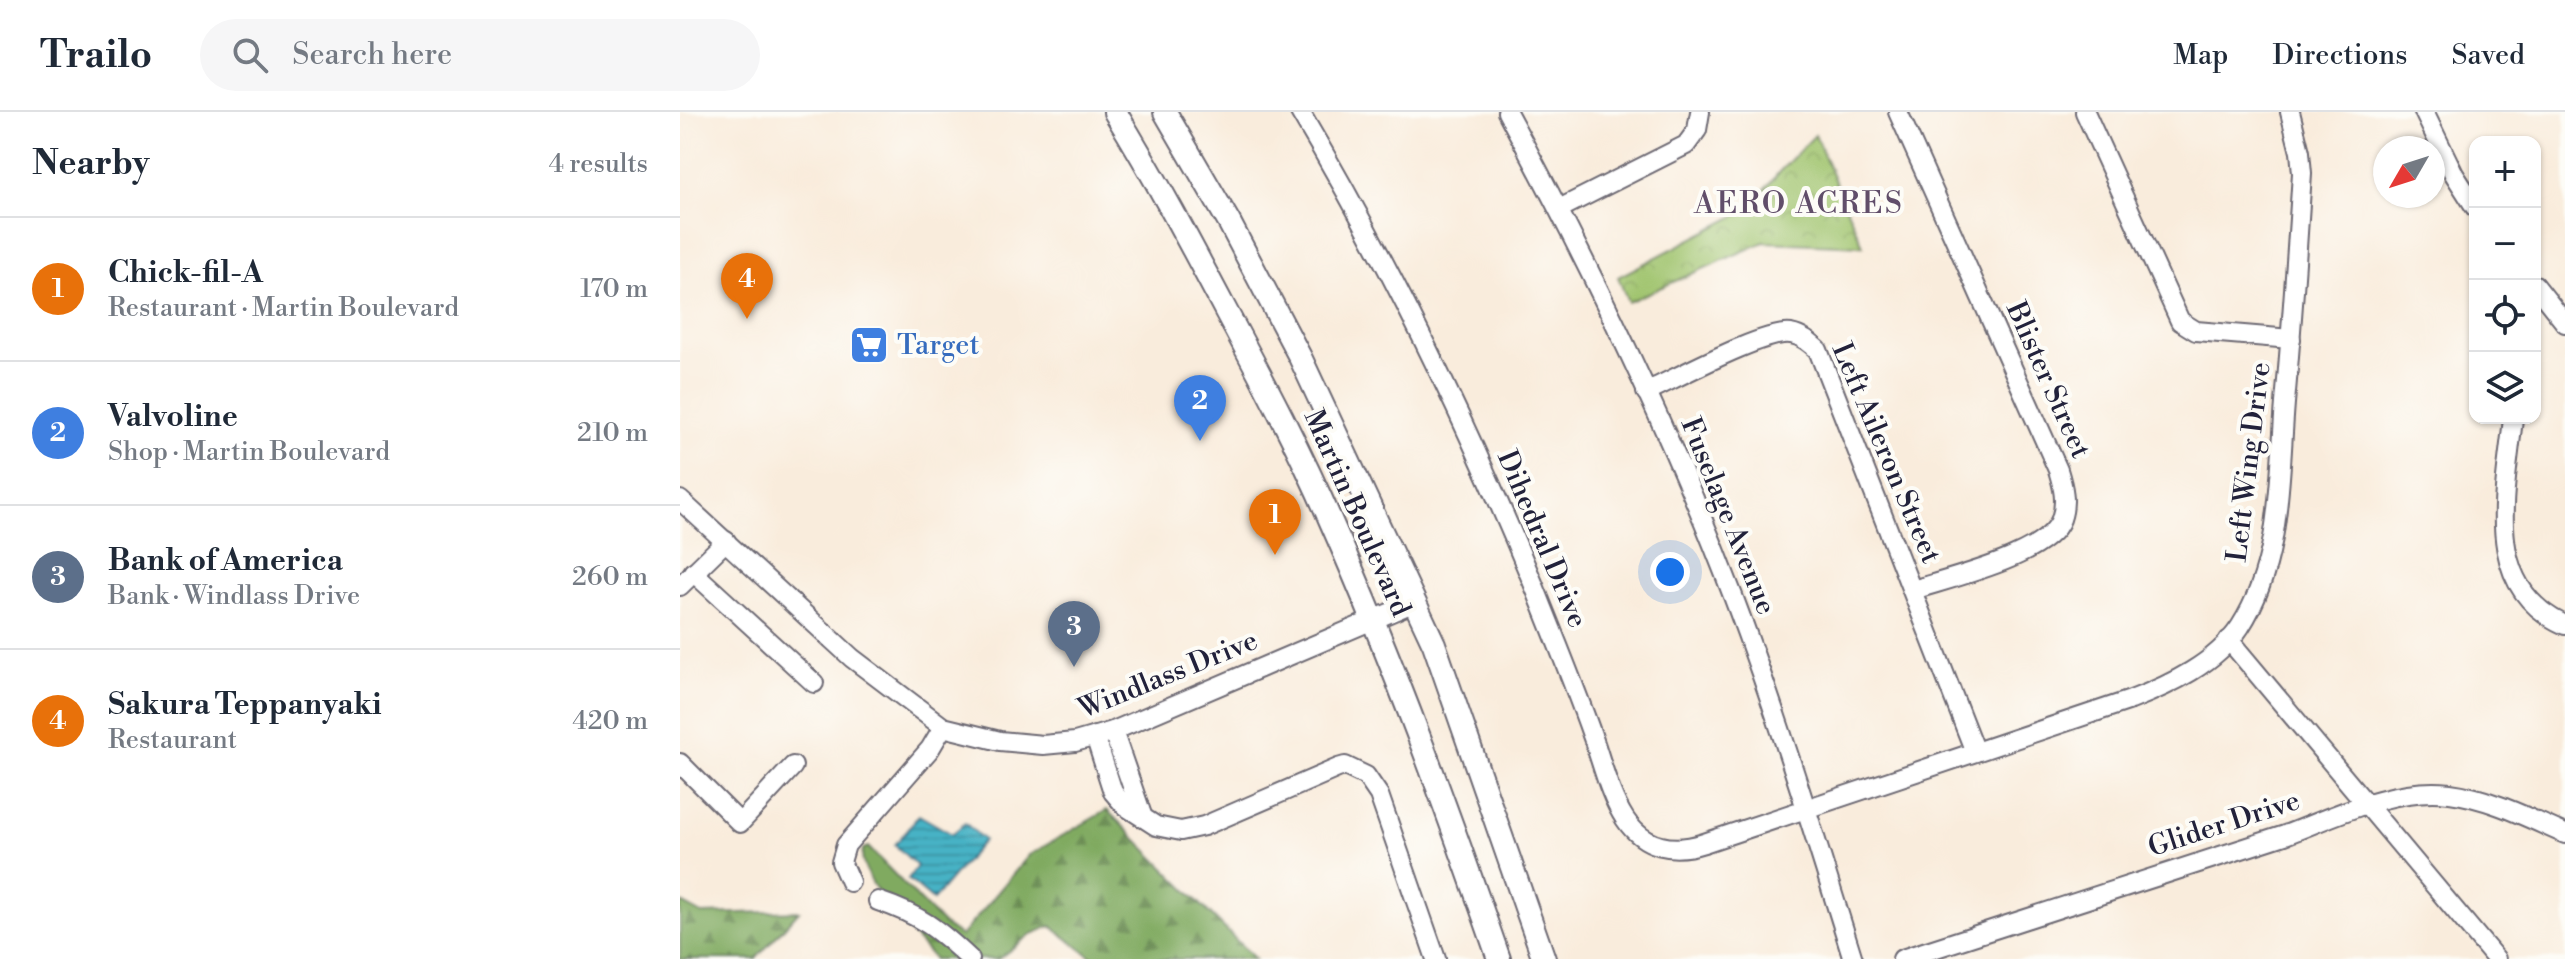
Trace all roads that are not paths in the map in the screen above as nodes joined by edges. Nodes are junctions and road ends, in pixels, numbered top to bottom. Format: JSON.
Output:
{"nodes":[{"id":1,"x":1115,"y":112,"type":"edge"},
{"id":2,"x":1165,"y":112,"type":"edge"},
{"id":3,"x":1300,"y":112,"type":"edge"},
{"id":4,"x":1507,"y":112,"type":"edge"},
{"id":5,"x":1700,"y":112,"type":"edge"},
{"id":6,"x":1898,"y":112,"type":"edge"},
{"id":7,"x":2085,"y":112,"type":"edge"},
{"id":8,"x":2290,"y":112,"type":"edge"},
{"id":9,"x":2424,"y":112,"type":"edge"},
{"id":10,"x":2469,"y":198,"type":"edge"},
{"id":11,"x":1559,"y":209,"type":"junction"},
{"id":12,"x":2541,"y":293,"type":"edge"},
{"id":13,"x":2565,"y":323,"type":"edge"},
{"id":14,"x":2291,"y":339,"type":"junction"},
{"id":15,"x":1646,"y":392,"type":"junction"},
{"id":16,"x":2512,"y":424,"type":"edge"},
{"id":17,"x":680,"y":500,"type":"edge"},
{"id":18,"x":726,"y":541,"type":"junction"},
{"id":19,"x":686,"y":579,"type":"edge"},
{"id":20,"x":1913,"y":590,"type":"junction"},
{"id":21,"x":1415,"y":602,"type":"junction"},
{"id":22,"x":1372,"y":619,"type":"junction"},
{"id":23,"x":2565,"y":625,"type":"edge"},
{"id":24,"x":2229,"y":640,"type":"junction"},
{"id":25,"x":814,"y":683,"type":"dead end"},
{"id":26,"x":943,"y":727,"type":"junction"},
{"id":27,"x":1104,"y":734,"type":"junction"},
{"id":28,"x":1975,"y":752,"type":"junction"},
{"id":29,"x":680,"y":763,"type":"edge"},
{"id":30,"x":793,"y":766,"type":"dead end"},
{"id":31,"x":2366,"y":806,"type":"junction"},
{"id":32,"x":1806,"y":808,"type":"junction"},
{"id":33,"x":2565,"y":834,"type":"edge"},
{"id":34,"x":850,"y":882,"type":"dead end"},
{"id":35,"x":878,"y":901,"type":"dead end"},
{"id":36,"x":970,"y":959,"type":"edge"},
{"id":37,"x":1436,"y":959,"type":"edge"},
{"id":38,"x":1499,"y":959,"type":"edge"},
{"id":39,"x":1544,"y":959,"type":"edge"},
{"id":40,"x":1853,"y":959,"type":"edge"},
{"id":41,"x":1902,"y":959,"type":"edge"},
{"id":42,"x":2496,"y":959,"type":"edge"}],
"edges":[{"from":1,"to":22,"type":"main road","name":"Martin Boulevard"},
{"from":2,"to":21,"type":"main road","name":"Martin Boulevard"},
{"from":3,"to":32,"type":"street","name":"Dihedral Drive"},
{"from":4,"to":11,"type":"street","name":"Fuselage Avenue"},
{"from":5,"to":11,"type":"street"},
{"from":6,"to":20,"type":"street","name":"Blister Street"},
{"from":7,"to":14,"type":"street"},
{"from":8,"to":14,"type":"street","name":"Left Wing Drive"},
{"from":9,"to":10,"type":"street"},
{"from":11,"to":15,"type":"street","name":"Fuselage Avenue"},
{"from":12,"to":13,"type":"street"},
{"from":14,"to":24,"type":"street","name":"Left Wing Drive"},
{"from":15,"to":20,"type":"street","name":"Left Aileron Street"},
{"from":15,"to":32,"type":"street","name":"Fuselage Avenue"},
{"from":16,"to":23,"type":"street"},
{"from":17,"to":18,"type":"street","name":"Windlass Drive"},
{"from":18,"to":19,"type":"street"},
{"from":18,"to":26,"type":"street","name":"Windlass Drive"},
{"from":19,"to":25,"type":"street"},
{"from":20,"to":28,"type":"street","name":"Left Aileron Street"},
{"from":21,"to":22,"type":"street","name":"Windlass Drive"},
{"from":21,"to":39,"type":"main road","name":"Martin Boulevard"},
{"from":22,"to":27,"type":"street","name":"Windlass Drive"},
{"from":22,"to":38,"type":"main road","name":"Martin Boulevard"},
{"from":24,"to":28,"type":"street","name":"Left Wing Drive"},
{"from":24,"to":31,"type":"street"},
{"from":26,"to":27,"type":"street","name":"Windlass Drive"},
{"from":26,"to":34,"type":"street"},
{"from":27,"to":37,"type":"street"},
{"from":28,"to":32,"type":"street","name":"Left Wing Drive"},
{"from":29,"to":30,"type":"street"},
{"from":31,"to":33,"type":"street","name":"Glider Drive"},
{"from":31,"to":41,"type":"street","name":"Glider Drive"},
{"from":31,"to":42,"type":"street"},
{"from":32,"to":40,"type":"street","name":"Fuselage Avenue"},
{"from":35,"to":36,"type":"street"}]}
